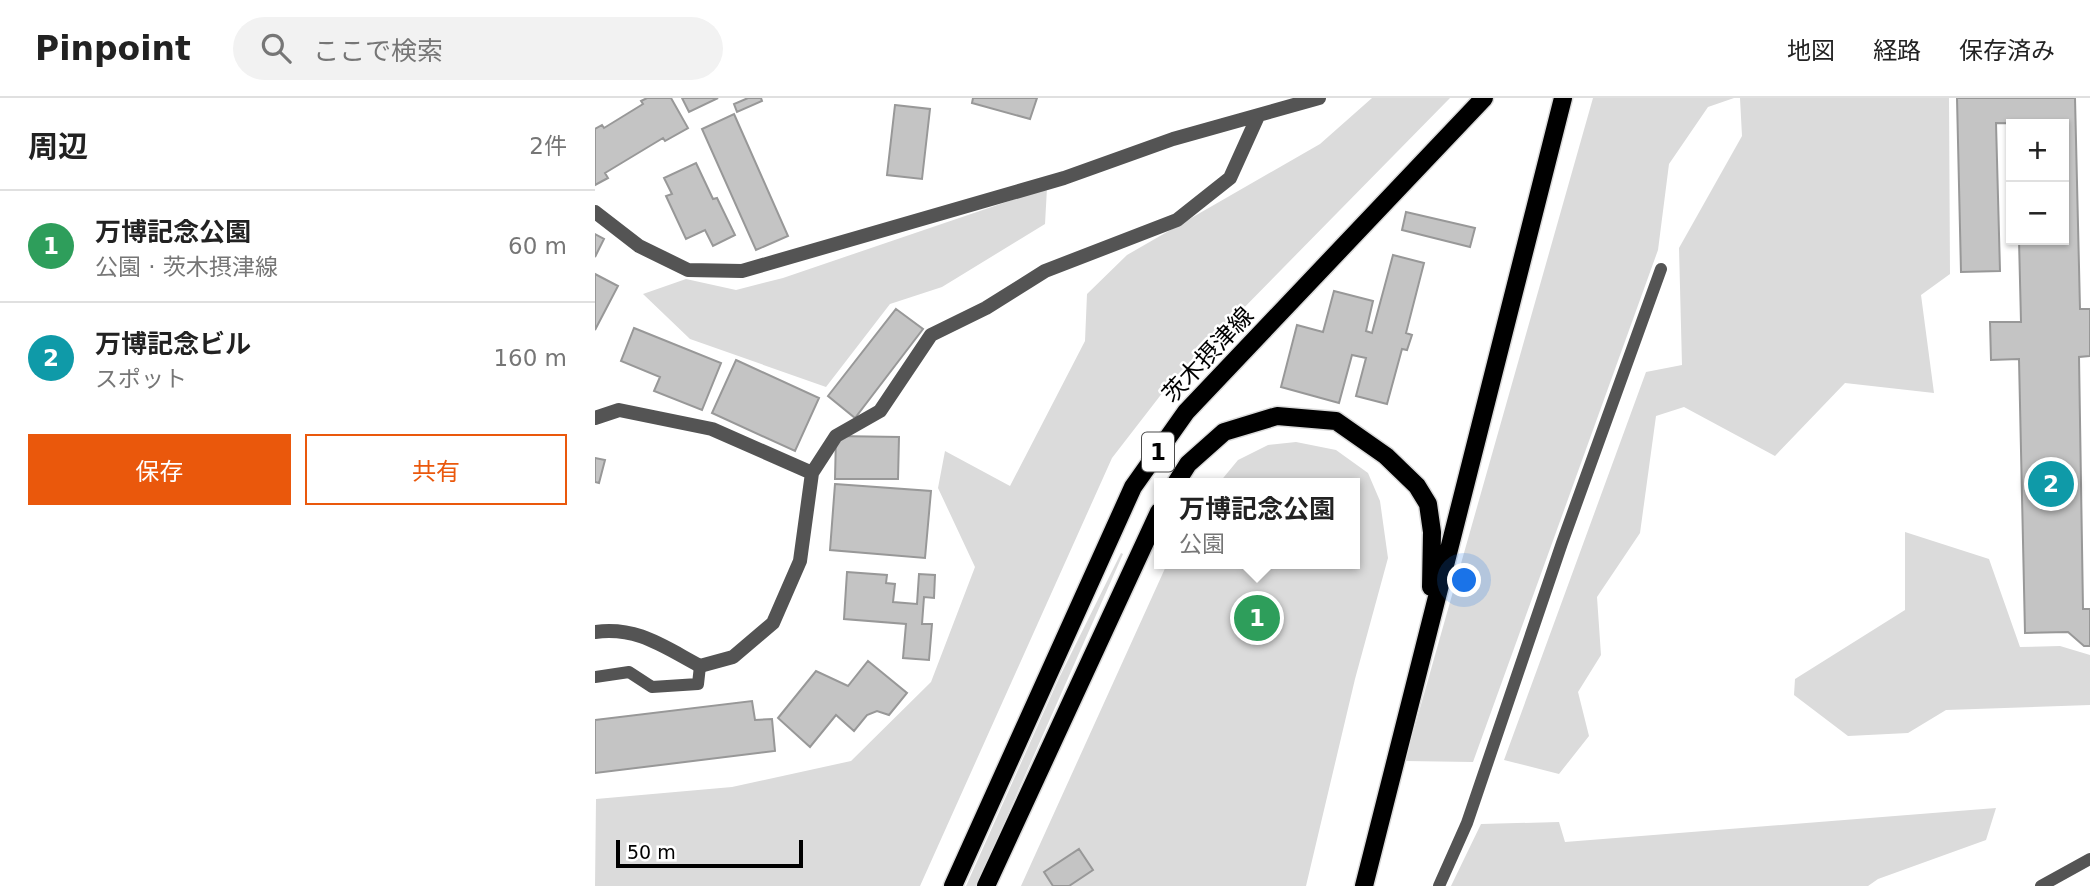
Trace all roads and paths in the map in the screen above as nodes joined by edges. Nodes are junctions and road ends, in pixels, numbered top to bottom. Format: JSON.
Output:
{"nodes":[{"id":1,"x":1319,"y":98,"type":"edge"},
{"id":2,"x":1484,"y":98,"type":"edge"},
{"id":3,"x":1563,"y":98,"type":"edge"},
{"id":4,"x":1258,"y":116,"type":"junction"},
{"id":5,"x":595,"y":212,"type":"edge"},
{"id":6,"x":1661,"y":269,"type":"dead end"},
{"id":7,"x":595,"y":418,"type":"edge"},
{"id":8,"x":812,"y":473,"type":"junction"},
{"id":9,"x":1179,"y":478,"type":"edge"},
{"id":10,"x":1154,"y":523,"type":"edge"},
{"id":11,"x":1431,"y":618,"type":"junction"},
{"id":12,"x":595,"y":632,"type":"edge"},
{"id":13,"x":700,"y":666,"type":"junction"},
{"id":14,"x":595,"y":677,"type":"edge"},
{"id":15,"x":2090,"y":859,"type":"edge"},
{"id":16,"x":953,"y":886,"type":"edge"},
{"id":17,"x":986,"y":886,"type":"edge"},
{"id":18,"x":1364,"y":886,"type":"edge"},
{"id":19,"x":1439,"y":886,"type":"edge"},
{"id":20,"x":2041,"y":886,"type":"edge"}],
"edges":[{"from":1,"to":4,"type":"street"},
{"from":2,"to":16,"type":"main road","name":"茨木摂津線","number":"1"},
{"from":3,"to":11,"type":"main road","number":"1"},
{"from":4,"to":5,"type":"street"},
{"from":4,"to":8,"type":"street"},
{"from":6,"to":19,"type":"lane"},
{"from":7,"to":8,"type":"street"},
{"from":8,"to":13,"type":"street"},
{"from":9,"to":11,"type":"main road","number":"1"},
{"from":10,"to":17,"type":"main road"},
{"from":11,"to":18,"type":"main road","number":"1"},
{"from":12,"to":13,"type":"street"},
{"from":13,"to":14,"type":"lane"},
{"from":15,"to":20,"type":"lane"}]}
